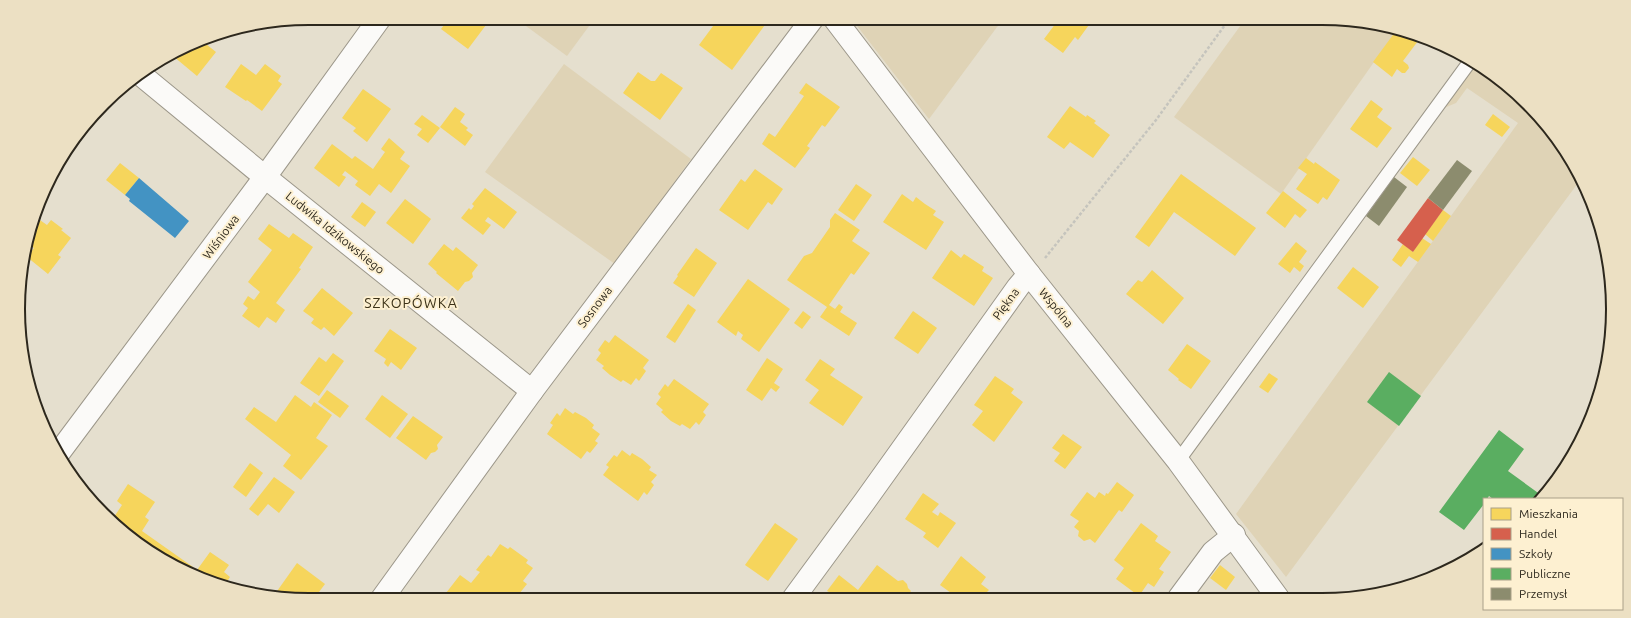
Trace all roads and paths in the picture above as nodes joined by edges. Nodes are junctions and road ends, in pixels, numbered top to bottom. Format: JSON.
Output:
{"nodes":[{"id":1,"x":375,"y":25,"type":"edge"},
{"id":2,"x":808,"y":25,"type":"edge"},
{"id":3,"x":839,"y":25,"type":"edge"},
{"id":4,"x":1225,"y":25,"type":"edge"},
{"id":5,"x":1467,"y":65,"type":"edge"},
{"id":6,"x":145,"y":78,"type":"edge"},
{"id":7,"x":265,"y":177,"type":"junction"},
{"id":8,"x":1029,"y":274,"type":"junction"},
{"id":9,"x":532,"y":391,"type":"junction"},
{"id":10,"x":62,"y":449,"type":"edge"},
{"id":11,"x":1178,"y":461,"type":"junction"},
{"id":12,"x":1234,"y":536,"type":"junction"},
{"id":13,"x":386,"y":593,"type":"edge"},
{"id":14,"x":796,"y":593,"type":"edge"},
{"id":15,"x":1183,"y":593,"type":"edge"},
{"id":16,"x":1274,"y":593,"type":"edge"}],
"edges":[{"from":1,"to":7,"type":"street","name":"Wiśniowa"},
{"from":2,"to":9,"type":"street","name":"Sosnowa"},
{"from":3,"to":8,"type":"street","name":"Wspólna"},
{"from":4,"to":8,"type":"path"},
{"from":5,"to":11,"type":"lane"},
{"from":6,"to":7,"type":"street","name":"Ludwika Idzikowskiego"},
{"from":7,"to":9,"type":"street","name":"Ludwika Idzikowskiego"},
{"from":7,"to":10,"type":"street","name":"Wiśniowa"},
{"from":8,"to":11,"type":"street","name":"Wspólna"},
{"from":8,"to":14,"type":"street","name":"Piękna"},
{"from":9,"to":13,"type":"street","name":"Sosnowa"},
{"from":11,"to":12,"type":"street","name":"Wspólna"},
{"from":12,"to":15,"type":"street"},
{"from":12,"to":16,"type":"street","name":"Wspólna"}]}
